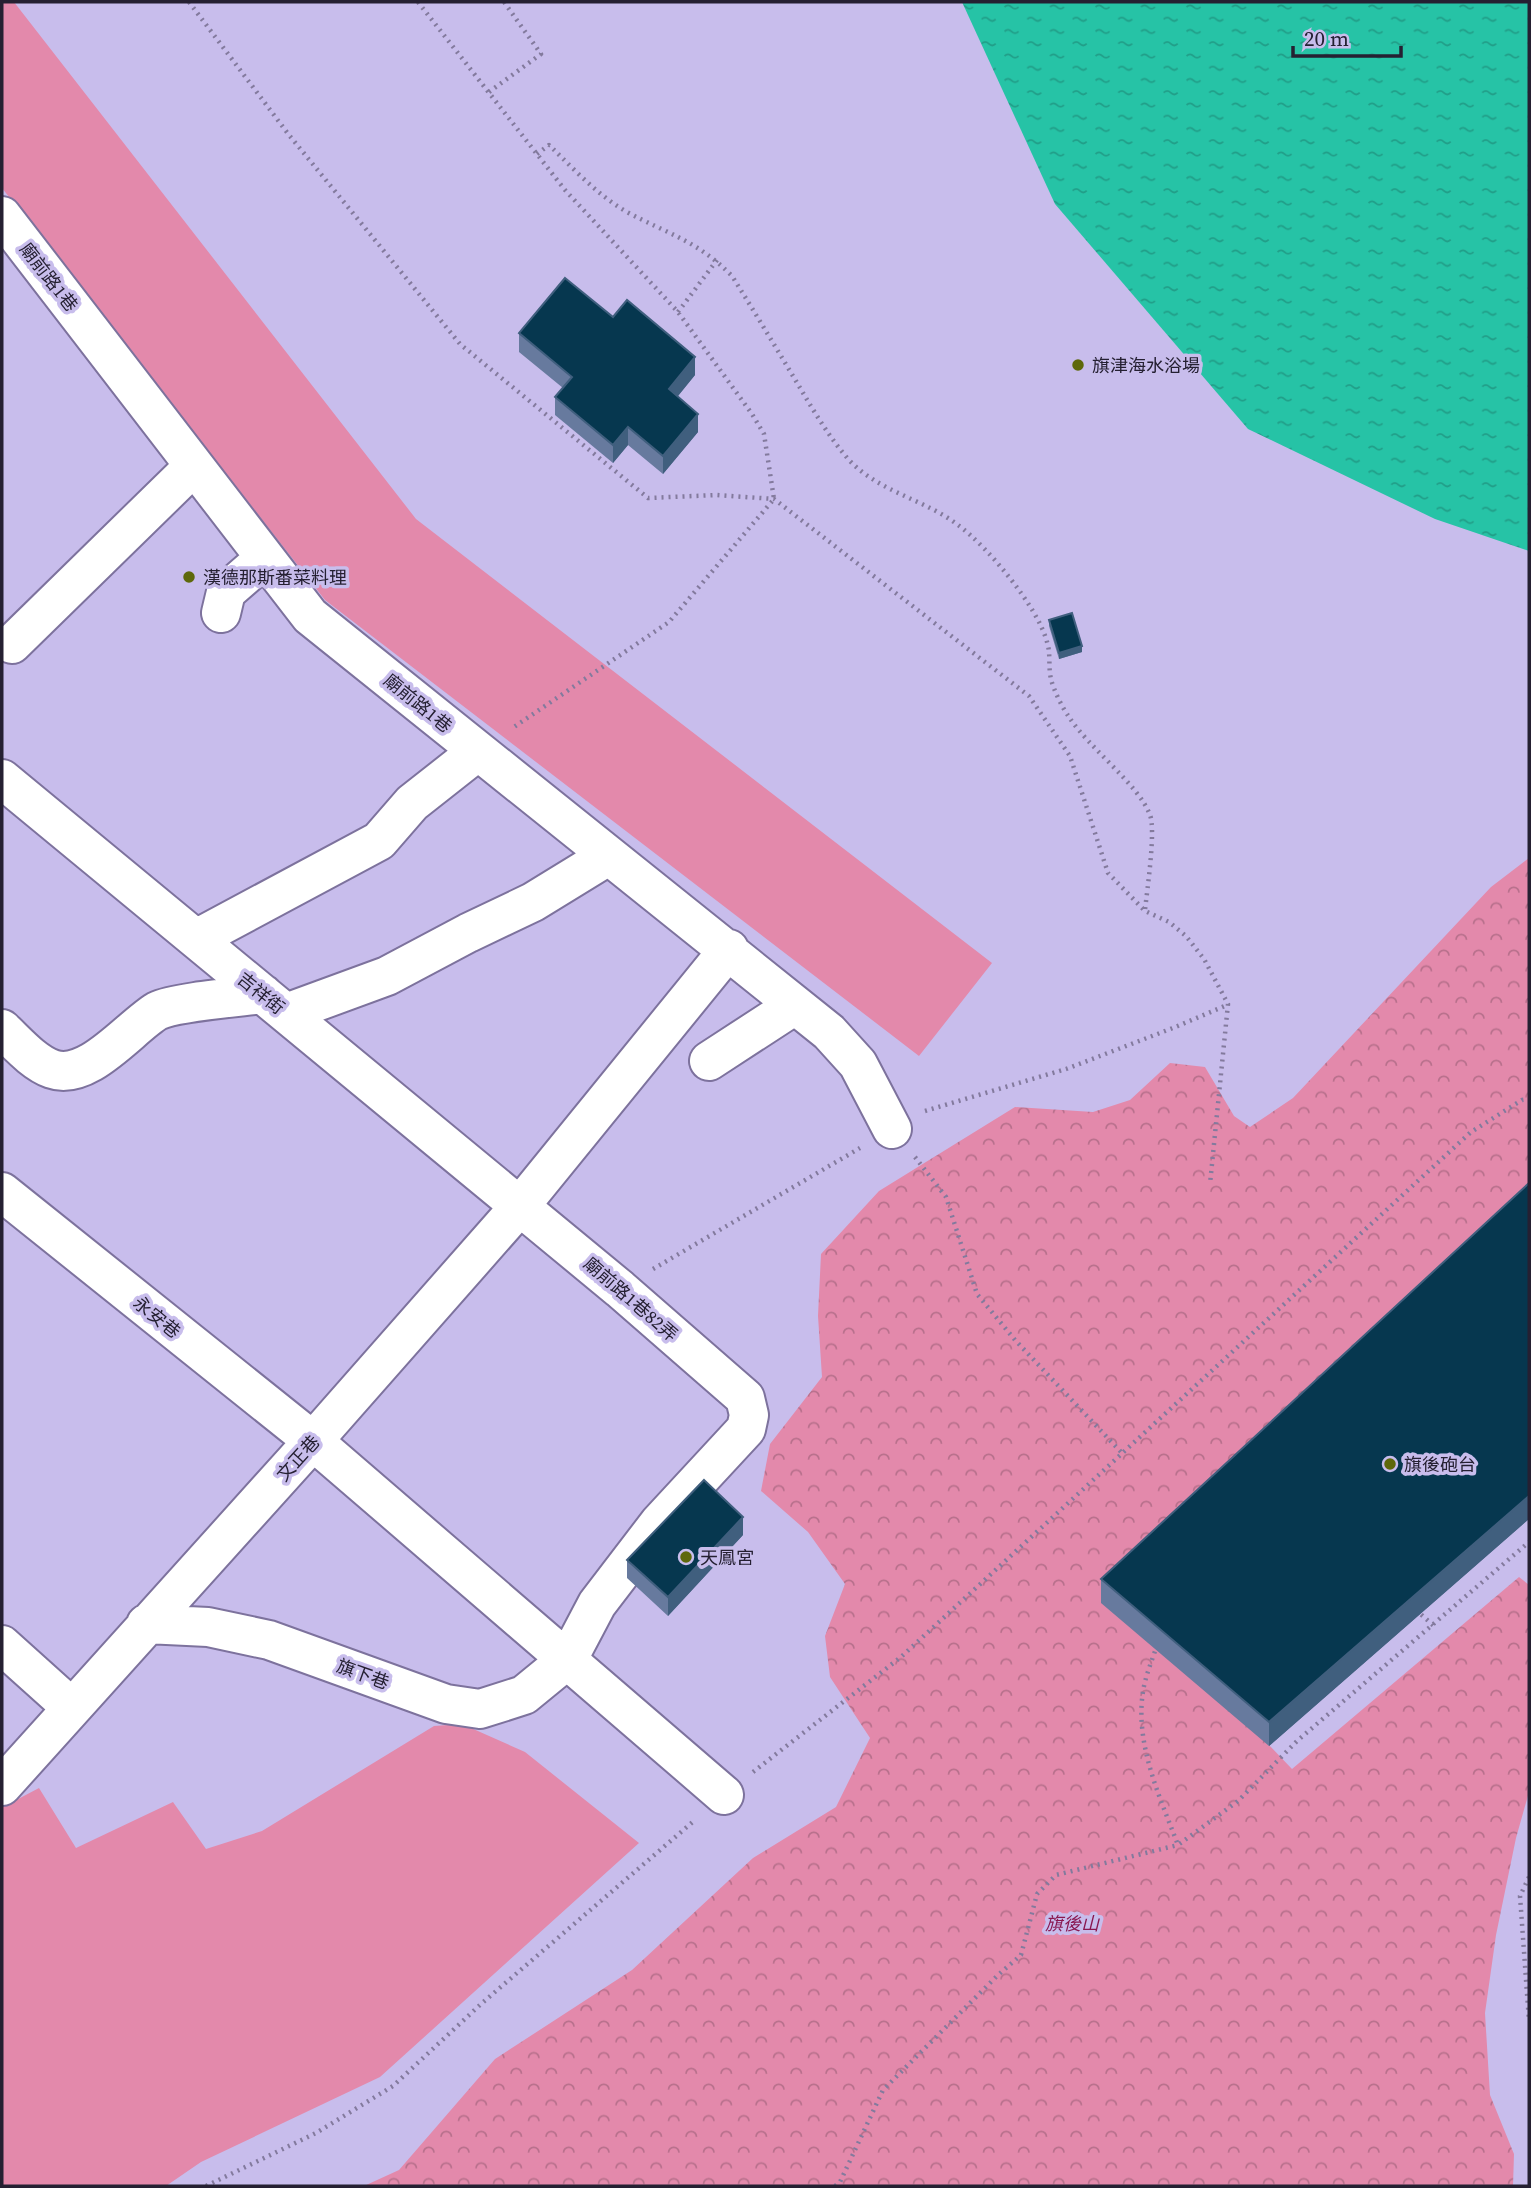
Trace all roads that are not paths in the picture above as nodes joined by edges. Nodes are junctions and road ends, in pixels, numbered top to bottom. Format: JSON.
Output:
{"nodes":[{"id":1,"x":2,"y":216,"type":"edge"},
{"id":2,"x":194,"y":466,"type":"junction"},
{"id":3,"x":265,"y":558,"type":"junction"},
{"id":4,"x":221,"y":612,"type":"dead end"},
{"id":5,"x":12,"y":644,"type":"dead end"},
{"id":6,"x":478,"y":751,"type":"junction"},
{"id":7,"x":2,"y":779,"type":"edge"},
{"id":8,"x":608,"y":856,"type":"junction"},
{"id":9,"x":196,"y":940,"type":"junction"},
{"id":10,"x":729,"y":949,"type":"junction"},
{"id":11,"x":275,"y":1004,"type":"junction"},
{"id":12,"x":795,"y":1004,"type":"junction"},
{"id":13,"x":2,"y":1029,"type":"edge"},
{"id":14,"x":709,"y":1061,"type":"dead end"},
{"id":15,"x":892,"y":1129,"type":"road end"},
{"id":16,"x":2,"y":1192,"type":"edge"},
{"id":17,"x":520,"y":1206,"type":"junction"},
{"id":18,"x":313,"y":1441,"type":"junction"},
{"id":19,"x":146,"y":1625,"type":"junction"},
{"id":20,"x":2,"y":1645,"type":"edge"},
{"id":21,"x":568,"y":1659,"type":"junction"},
{"id":22,"x":72,"y":1708,"type":"junction"},
{"id":23,"x":2,"y":1786,"type":"edge"},
{"id":24,"x":724,"y":1795,"type":"road end"}],
"edges":[{"from":1,"to":2,"type":"street","name":"廟前路1巷"},
{"from":2,"to":3,"type":"street","name":"廟前路1巷"},
{"from":2,"to":5,"type":"street"},
{"from":3,"to":4,"type":"street"},
{"from":3,"to":6,"type":"street","name":"廟前路1巷"},
{"from":6,"to":8,"type":"street","name":"廟前路1巷"},
{"from":6,"to":9,"type":"street"},
{"from":7,"to":9,"type":"street","name":"吉祥街"},
{"from":8,"to":10,"type":"street","name":"廟前路1巷"},
{"from":8,"to":11,"type":"street"},
{"from":9,"to":11,"type":"street","name":"吉祥街"},
{"from":10,"to":12,"type":"street","name":"廟前路1巷"},
{"from":10,"to":17,"type":"street"},
{"from":11,"to":13,"type":"street"},
{"from":11,"to":17,"type":"street","name":"吉祥街"},
{"from":12,"to":14,"type":"street"},
{"from":12,"to":15,"type":"street","name":"廟前路1巷"},
{"from":16,"to":18,"type":"street","name":"永安巷"},
{"from":17,"to":18,"type":"street","name":"文正巷"},
{"from":17,"to":21,"type":"street","name":"廟前路1巷82弄"},
{"from":18,"to":19,"type":"street","name":"文正巷"},
{"from":18,"to":21,"type":"street"},
{"from":19,"to":21,"type":"street","name":"旗下巷"},
{"from":19,"to":22,"type":"street","name":"文正巷"},
{"from":20,"to":22,"type":"street"},
{"from":21,"to":24,"type":"street"},
{"from":22,"to":23,"type":"street","name":"文正巷"}]}
